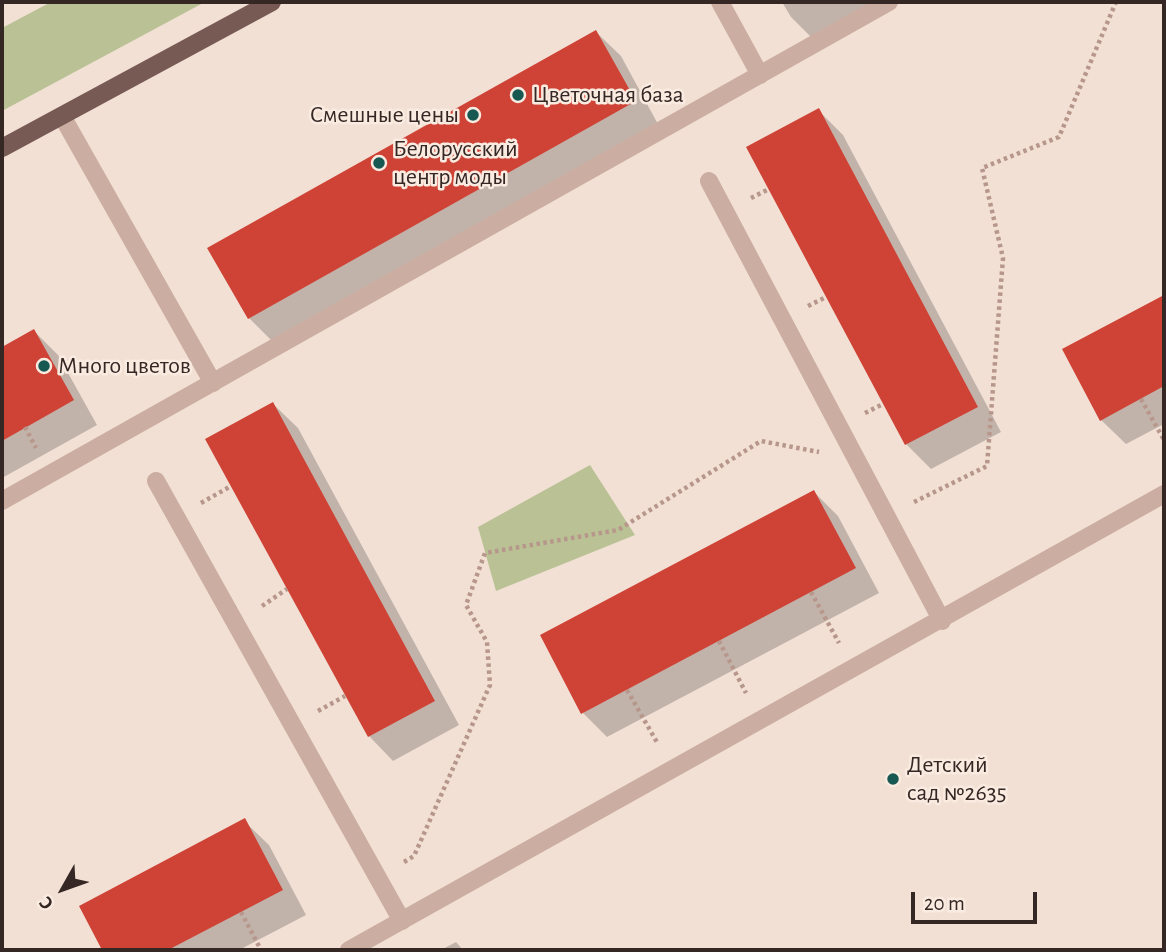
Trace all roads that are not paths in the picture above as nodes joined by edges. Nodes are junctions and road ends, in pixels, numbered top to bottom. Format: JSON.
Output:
{"nodes":[{"id":1,"x":272,"y":2,"type":"edge"},
{"id":2,"x":720,"y":2,"type":"edge"},
{"id":3,"x":889,"y":2,"type":"edge"},
{"id":4,"x":760,"y":75,"type":"junction"},
{"id":5,"x":62,"y":116,"type":"junction"},
{"id":6,"x":2,"y":148,"type":"edge"},
{"id":7,"x":709,"y":181,"type":"dead end"},
{"id":8,"x":213,"y":383,"type":"junction"},
{"id":9,"x":156,"y":481,"type":"dead end"},
{"id":10,"x":1164,"y":494,"type":"edge"},
{"id":11,"x":2,"y":501,"type":"edge"},
{"id":12,"x":942,"y":621,"type":"junction"},
{"id":13,"x":402,"y":921,"type":"junction"},
{"id":14,"x":349,"y":950,"type":"edge"}],
"edges":[{"from":1,"to":5,"type":"main road"},
{"from":2,"to":4,"type":"lane"},
{"from":3,"to":4,"type":"lane"},
{"from":4,"to":8,"type":"lane"},
{"from":5,"to":6,"type":"main road"},
{"from":5,"to":8,"type":"lane"},
{"from":7,"to":12,"type":"lane"},
{"from":8,"to":11,"type":"lane"},
{"from":9,"to":13,"type":"lane"},
{"from":10,"to":12,"type":"lane"},
{"from":12,"to":13,"type":"lane"},
{"from":13,"to":14,"type":"lane"}]}
